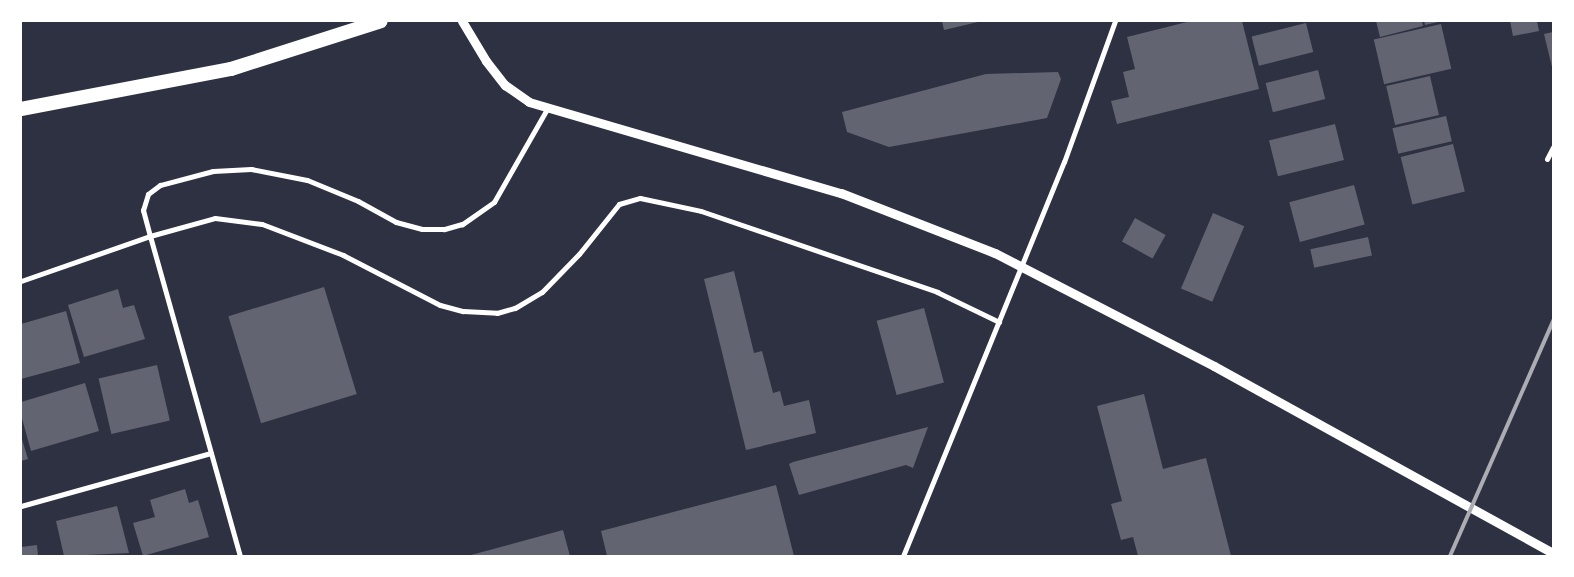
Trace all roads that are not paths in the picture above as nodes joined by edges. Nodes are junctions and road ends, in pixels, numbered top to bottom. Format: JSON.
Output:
{"nodes":[{"id":1,"x":381,"y":21,"type":"edge"},
{"id":2,"x":462,"y":21,"type":"edge"},
{"id":3,"x":1115,"y":21,"type":"edge"},
{"id":4,"x":21,"y":109,"type":"edge"},
{"id":5,"x":547,"y":109,"type":"junction"},
{"id":6,"x":1553,"y":147,"type":"edge"},
{"id":7,"x":1546,"y":159,"type":"dead end"},
{"id":8,"x":150,"y":236,"type":"junction"},
{"id":9,"x":21,"y":281,"type":"edge"},
{"id":10,"x":999,"y":322,"type":"junction"},
{"id":11,"x":211,"y":453,"type":"junction"},
{"id":12,"x":21,"y":506,"type":"edge"},
{"id":13,"x":1553,"y":552,"type":"edge"},
{"id":14,"x":240,"y":556,"type":"edge"},
{"id":15,"x":903,"y":556,"type":"edge"}],
"edges":[{"from":1,"to":4,"type":"highway"},
{"from":2,"to":5,"type":"street"},
{"from":3,"to":10,"type":"street"},
{"from":5,"to":8,"type":"street"},
{"from":5,"to":13,"type":"street"},
{"from":6,"to":7,"type":"street"},
{"from":8,"to":9,"type":"street"},
{"from":8,"to":10,"type":"street"},
{"from":8,"to":11,"type":"street"},
{"from":10,"to":15,"type":"street"},
{"from":11,"to":12,"type":"street"},
{"from":11,"to":14,"type":"street"}]}
